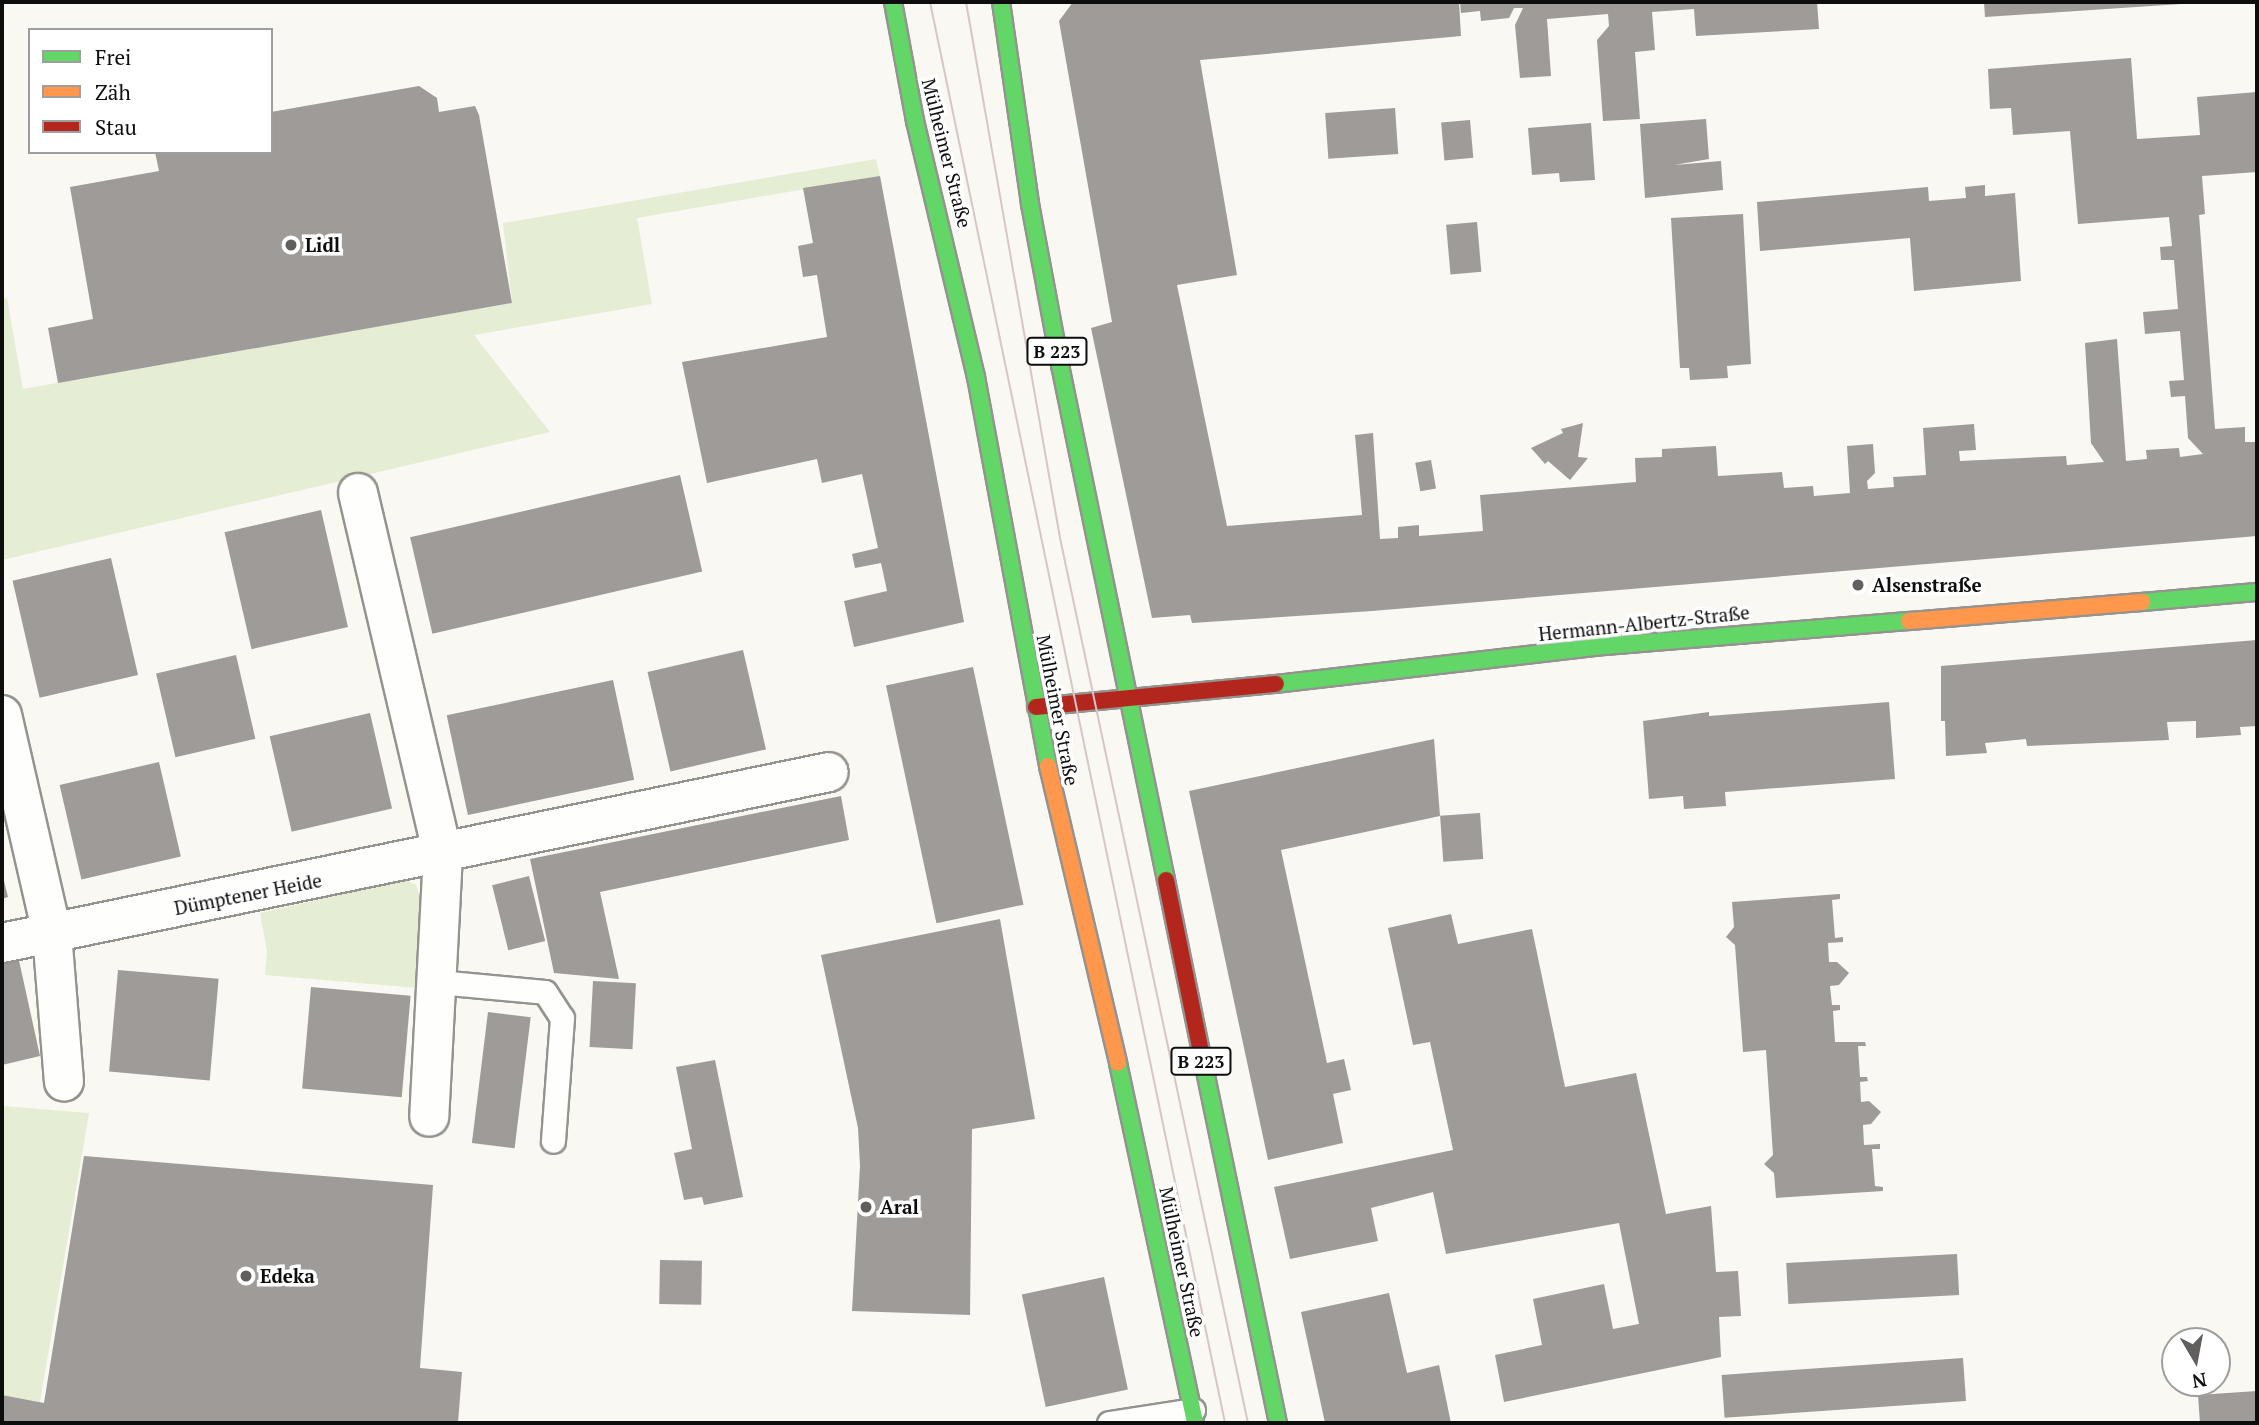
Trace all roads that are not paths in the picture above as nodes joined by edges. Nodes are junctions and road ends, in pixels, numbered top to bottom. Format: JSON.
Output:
{"nodes":[{"id":1,"x":893,"y":2,"type":"edge"},
{"id":2,"x":1001,"y":2,"type":"edge"},
{"id":3,"x":358,"y":493,"type":"dead end"},
{"id":4,"x":2257,"y":592,"type":"edge"},
{"id":5,"x":1127,"y":698,"type":"junction"},
{"id":6,"x":1035,"y":707,"type":"junction"},
{"id":7,"x":2,"y":715,"type":"edge"},
{"id":8,"x":829,"y":772,"type":"dead end"},
{"id":9,"x":443,"y":855,"type":"junction"},
{"id":10,"x":52,"y":933,"type":"junction"},
{"id":11,"x":2,"y":943,"type":"edge"},
{"id":12,"x":438,"y":982,"type":"junction"},
{"id":13,"x":64,"y":1082,"type":"dead end"},
{"id":14,"x":429,"y":1117,"type":"dead end"},
{"id":15,"x":553,"y":1141,"type":"dead end"},
{"id":16,"x":1194,"y":1417,"type":"edge"},
{"id":17,"x":1109,"y":1423,"type":"edge"},
{"id":18,"x":1278,"y":1423,"type":"edge"}],
"edges":[{"from":1,"to":6,"type":"main road","name":"Mülheimer Straße"},
{"from":2,"to":5,"type":"main road","number":"B 223"},
{"from":3,"to":9,"type":"street"},
{"from":4,"to":5,"type":"main road","name":"Hermann-Albertz-Straße"},
{"from":5,"to":6,"type":"main road","name":"Hermann-Albertz-Straße"},
{"from":5,"to":18,"type":"main road","number":"B 223"},
{"from":6,"to":16,"type":"main road","name":"Mülheimer Straße"},
{"from":7,"to":10,"type":"street"},
{"from":8,"to":9,"type":"street","name":"Dümptener Heide"},
{"from":9,"to":10,"type":"street","name":"Dümptener Heide"},
{"from":9,"to":12,"type":"street"},
{"from":10,"to":11,"type":"street","name":"Dümptener Heide"},
{"from":10,"to":13,"type":"street"},
{"from":12,"to":14,"type":"street"},
{"from":12,"to":15,"type":"lane"},
{"from":16,"to":17,"type":"lane"}]}
